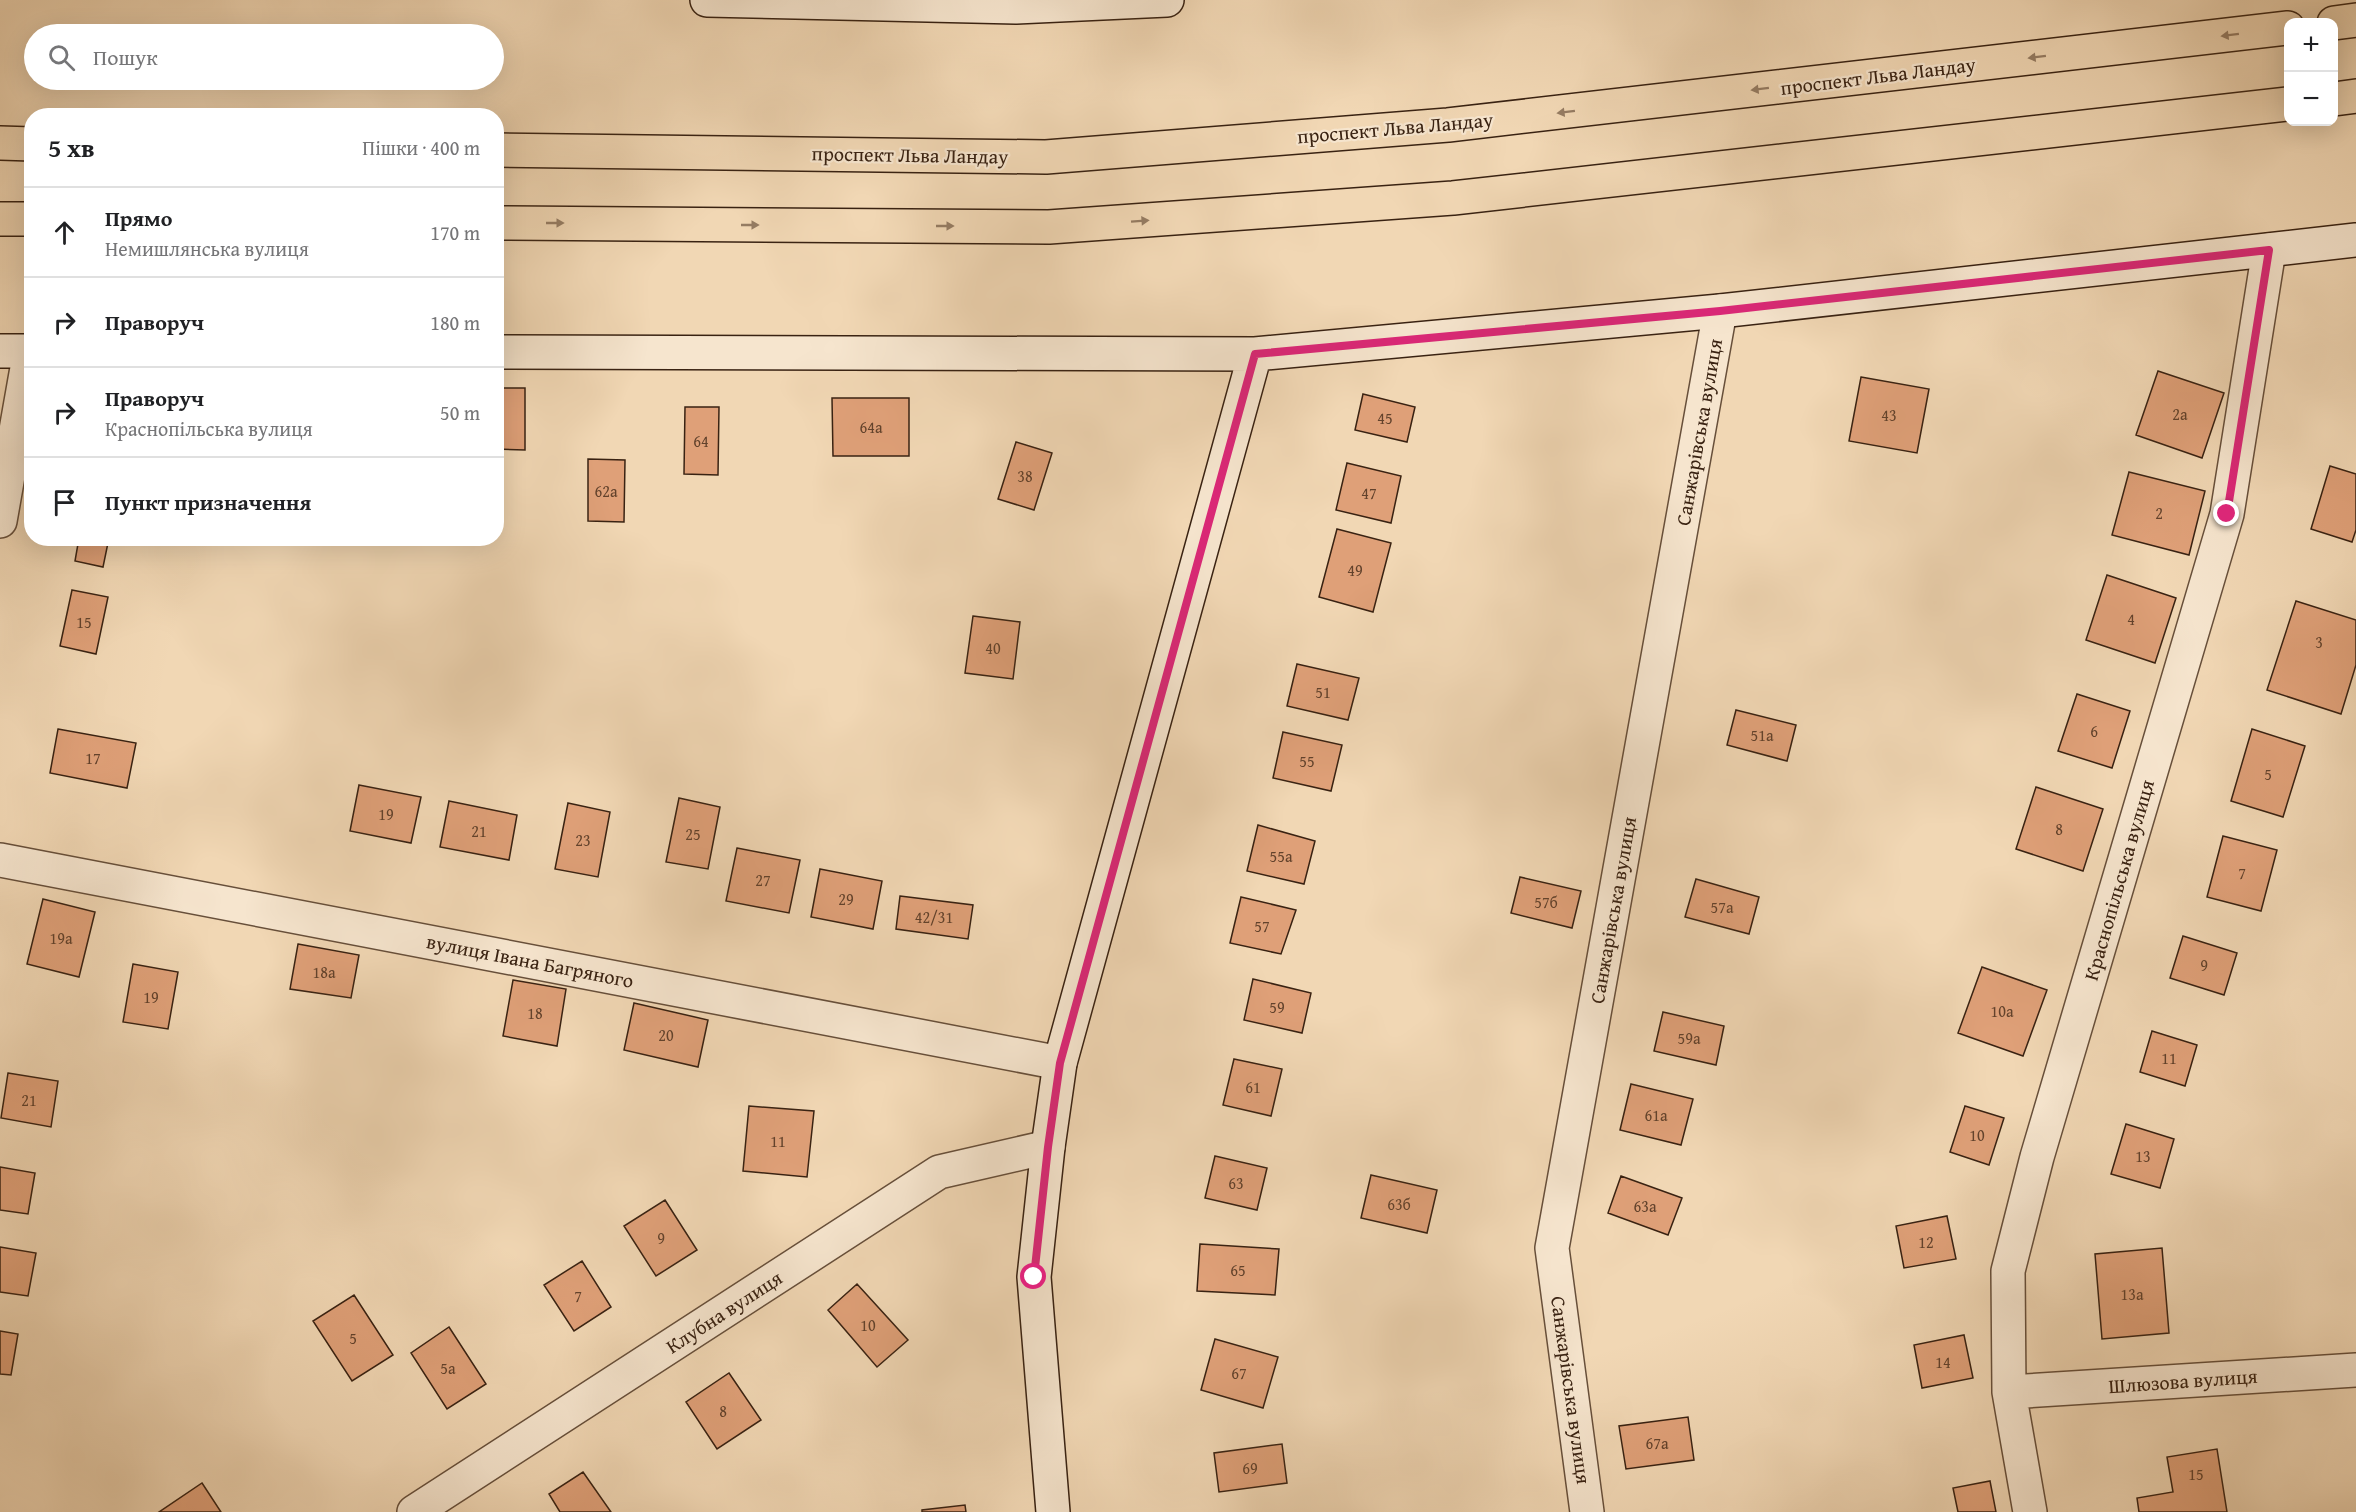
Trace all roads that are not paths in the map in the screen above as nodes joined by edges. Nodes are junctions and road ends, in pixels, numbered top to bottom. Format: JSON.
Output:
{"nodes":[{"id":1,"x":707,"y":0,"type":"edge"},
{"id":2,"x":1167,"y":0,"type":"edge"},
{"id":3,"x":2356,"y":20,"type":"edge"},
{"id":4,"x":2338,"y":22,"type":"edge"},
{"id":5,"x":2284,"y":29,"type":"edge"},
{"id":6,"x":2356,"y":96,"type":"edge"},
{"id":7,"x":2338,"y":98,"type":"edge"},
{"id":8,"x":2284,"y":105,"type":"edge"},
{"id":9,"x":0,"y":143,"type":"edge"},
{"id":10,"x":24,"y":144,"type":"edge"},
{"id":11,"x":504,"y":150,"type":"edge"},
{"id":12,"x":0,"y":219,"type":"edge"},
{"id":13,"x":24,"y":219,"type":"edge"},
{"id":14,"x":504,"y":223,"type":"edge"},
{"id":15,"x":2356,"y":240,"type":"edge"},
{"id":16,"x":2269,"y":250,"type":"junction"},
{"id":17,"x":1720,"y":311,"type":"junction"},
{"id":18,"x":20,"y":351,"type":"edge"},
{"id":19,"x":504,"y":352,"type":"edge"},
{"id":20,"x":1255,"y":354,"type":"junction"},
{"id":21,"x":0,"y":521,"type":"edge"},
{"id":22,"x":0,"y":860,"type":"edge"},
{"id":23,"x":1060,"y":1063,"type":"junction"},
{"id":24,"x":1048,"y":1147,"type":"junction"},
{"id":25,"x":2356,"y":1370,"type":"edge"},
{"id":26,"x":2009,"y":1392,"type":"junction"},
{"id":27,"x":414,"y":1512,"type":"edge"},
{"id":28,"x":1053,"y":1512,"type":"edge"},
{"id":29,"x":1587,"y":1512,"type":"edge"},
{"id":30,"x":2030,"y":1512,"type":"edge"}],
"edges":[{"from":1,"to":2,"type":"street"},
{"from":3,"to":4,"type":"main road"},
{"from":5,"to":11,"type":"main road","name":"проспект Льва Ландау","one_way":true},
{"from":6,"to":7,"type":"main road"},
{"from":14,"to":8,"type":"main road","one_way":true},
{"from":9,"to":10,"type":"main road"},
{"from":12,"to":13,"type":"main road"},
{"from":15,"to":16,"type":"street"},
{"from":16,"to":17,"type":"street"},
{"from":16,"to":26,"type":"street","name":"Краснопільська вулиця"},
{"from":17,"to":20,"type":"street"},
{"from":17,"to":29,"type":"street","name":"Санжарівська вулиця"},
{"from":18,"to":21,"type":"street"},
{"from":19,"to":20,"type":"street"},
{"from":20,"to":23,"type":"street"},
{"from":22,"to":23,"type":"street","name":"вулиця Івана Багряного"},
{"from":23,"to":24,"type":"street"},
{"from":24,"to":27,"type":"street","name":"Клубна вулиця"},
{"from":24,"to":28,"type":"street"},
{"from":25,"to":26,"type":"street","name":"Шлюзова вулиця"},
{"from":26,"to":30,"type":"street","name":"Краснопільська вулиця"}]}
